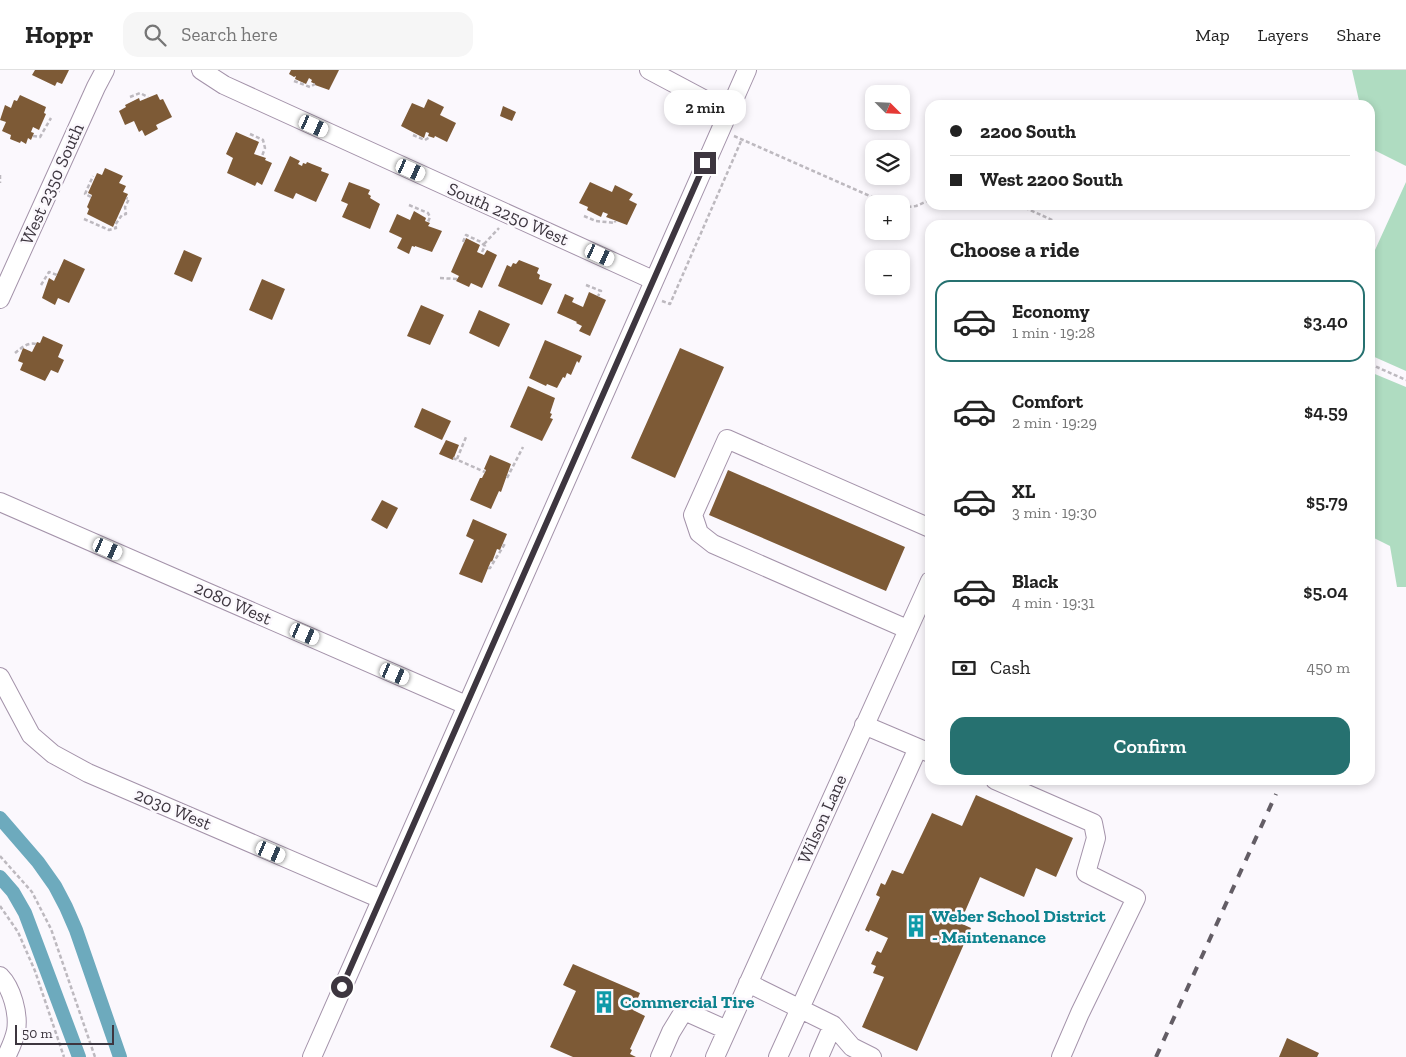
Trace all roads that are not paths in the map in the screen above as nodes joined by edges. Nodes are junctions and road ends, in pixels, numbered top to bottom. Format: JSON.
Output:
{"nodes":[{"id":1,"x":105,"y":70,"type":"edge"},
{"id":2,"x":201,"y":70,"type":"edge"},
{"id":3,"x":649,"y":70,"type":"edge"},
{"id":4,"x":747,"y":70,"type":"edge"},
{"id":5,"x":728,"y":112,"type":"junction"},
{"id":6,"x":653,"y":292,"type":"junction"},
{"id":7,"x":0,"y":298,"type":"edge"},
{"id":8,"x":0,"y":502,"type":"edge"},
{"id":9,"x":925,"y":526,"type":"edge"},
{"id":10,"x":925,"y":591,"type":"edge"},
{"id":11,"x":907,"y":629,"type":"junction"},
{"id":12,"x":0,"y":677,"type":"edge"},
{"id":13,"x":466,"y":705,"type":"junction"},
{"id":14,"x":864,"y":725,"type":"junction"},
{"id":15,"x":924,"y":750,"type":"edge"},
{"id":16,"x":1006,"y":785,"type":"edge"},
{"id":17,"x":381,"y":899,"type":"junction"},
{"id":18,"x":0,"y":976,"type":"edge"},
{"id":19,"x":748,"y":984,"type":"junction"},
{"id":20,"x":800,"y":1008,"type":"junction"},
{"id":21,"x":834,"y":1025,"type":"junction"},
{"id":22,"x":727,"y":1030,"type":"junction"},
{"id":23,"x":6,"y":1057,"type":"edge"},
{"id":24,"x":312,"y":1057,"type":"edge"},
{"id":25,"x":660,"y":1057,"type":"edge"},
{"id":26,"x":715,"y":1057,"type":"edge"},
{"id":27,"x":778,"y":1057,"type":"edge"},
{"id":28,"x":819,"y":1057,"type":"edge"},
{"id":29,"x":872,"y":1057,"type":"edge"},
{"id":30,"x":1061,"y":1057,"type":"edge"}],
"edges":[{"from":1,"to":7,"type":"street","name":"West 2350 South"},
{"from":2,"to":6,"type":"street","name":"South 2250 West"},
{"from":3,"to":5,"type":"street"},
{"from":4,"to":5,"type":"street"},
{"from":5,"to":6,"type":"street"},
{"from":6,"to":13,"type":"street"},
{"from":8,"to":13,"type":"street","name":"2080 West"},
{"from":9,"to":11,"type":"street"},
{"from":10,"to":11,"type":"street","name":"Wilson Lane"},
{"from":11,"to":14,"type":"street","name":"Wilson Lane"},
{"from":12,"to":17,"type":"street","name":"2030 West"},
{"from":13,"to":17,"type":"street"},
{"from":14,"to":15,"type":"street"},
{"from":14,"to":19,"type":"street","name":"Wilson Lane"},
{"from":15,"to":20,"type":"street"},
{"from":16,"to":30,"type":"street"},
{"from":17,"to":24,"type":"street"},
{"from":18,"to":23,"type":"street"},
{"from":19,"to":20,"type":"street"},
{"from":19,"to":22,"type":"street","name":"Wilson Lane"},
{"from":20,"to":21,"type":"street"},
{"from":20,"to":27,"type":"street"},
{"from":21,"to":28,"type":"street"},
{"from":21,"to":29,"type":"street"},
{"from":22,"to":25,"type":"street"},
{"from":22,"to":26,"type":"street","name":"Wilson Lane"}]}
